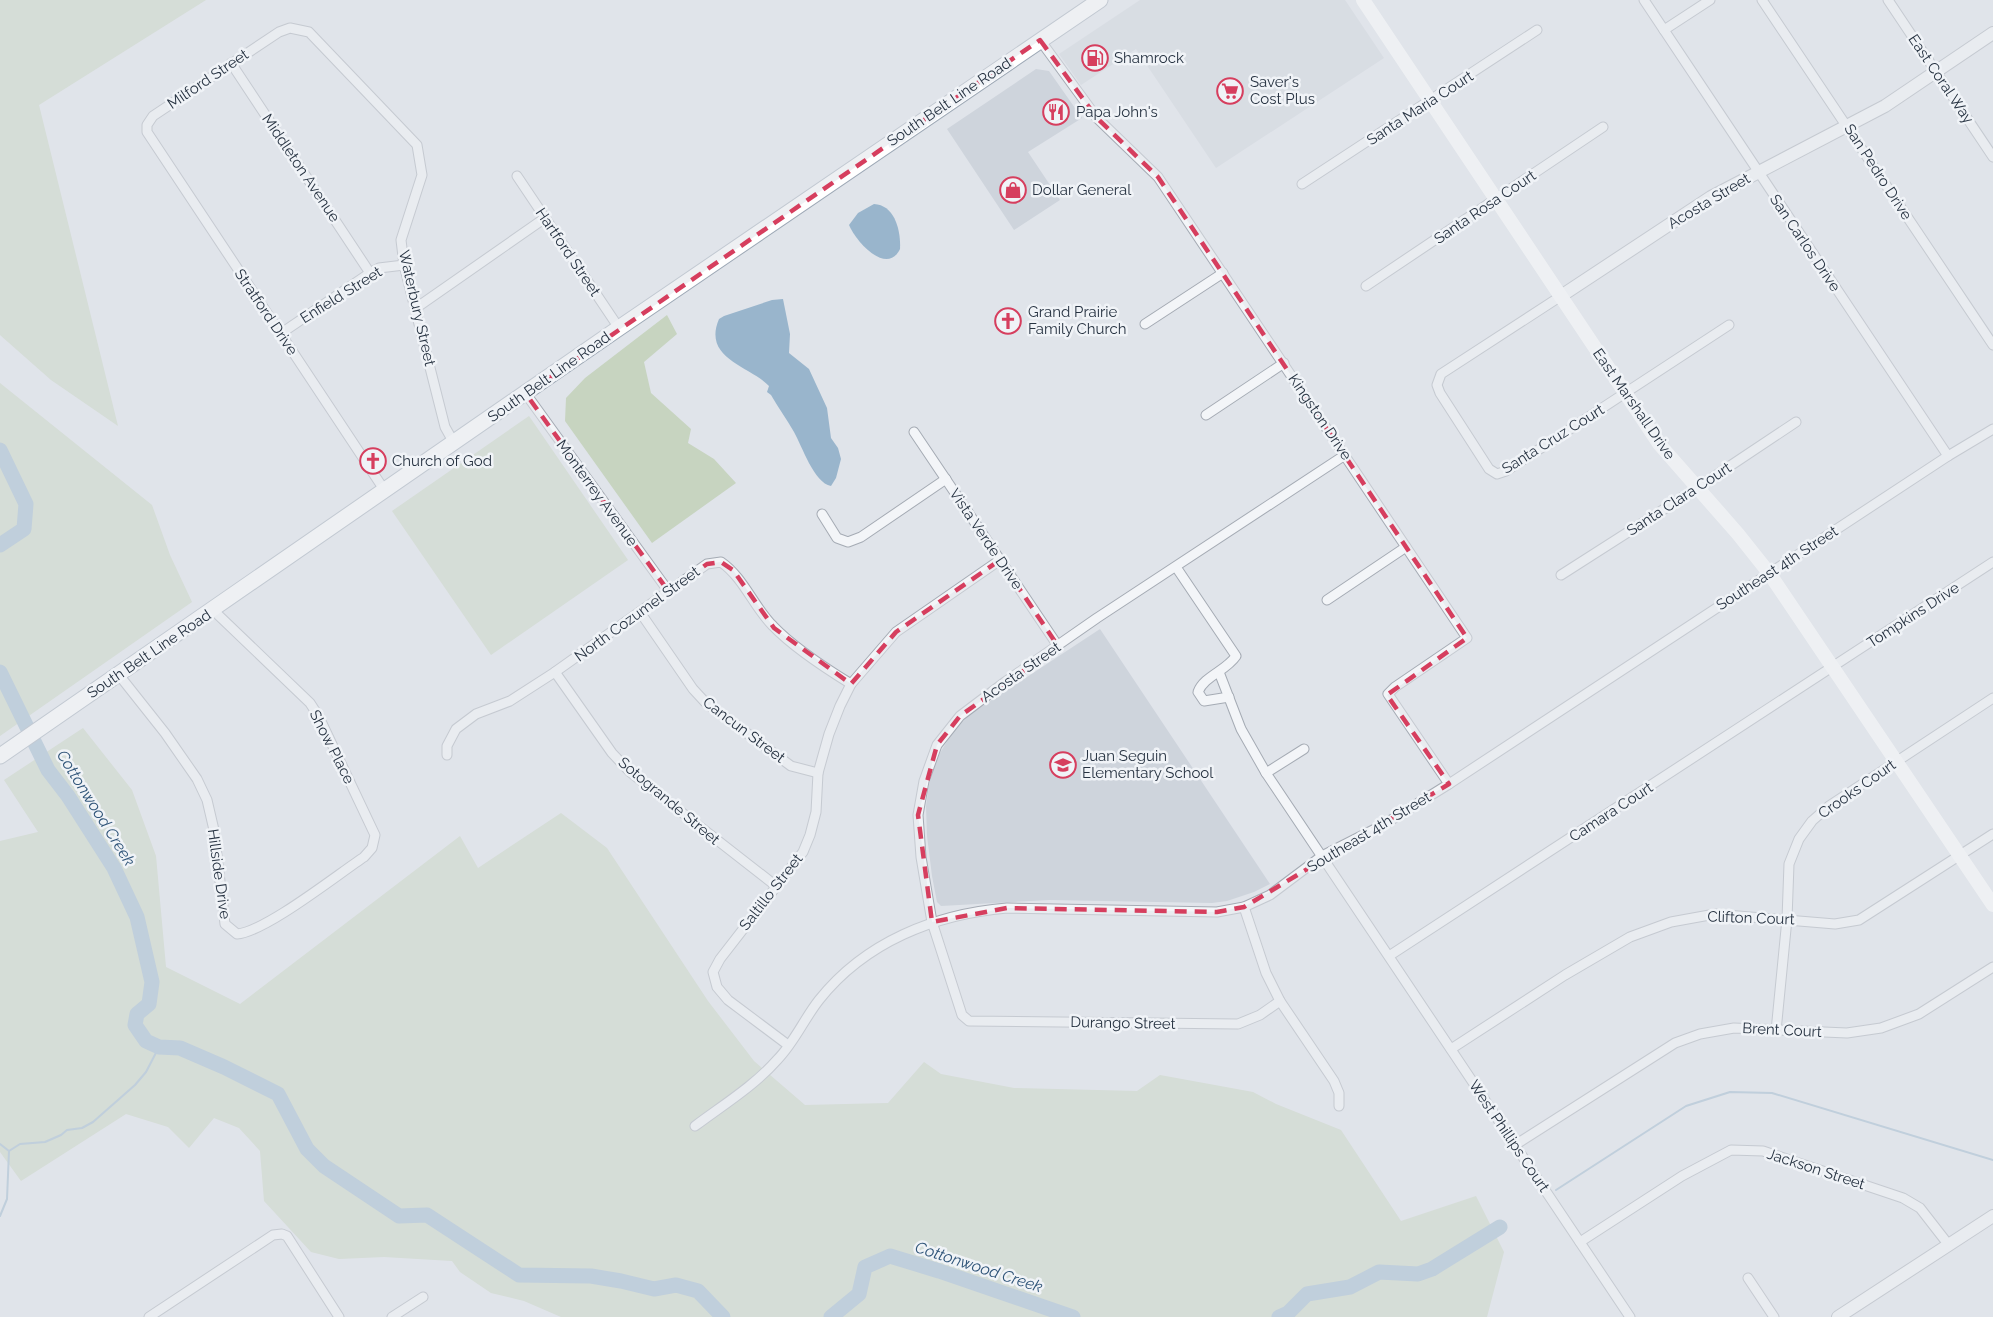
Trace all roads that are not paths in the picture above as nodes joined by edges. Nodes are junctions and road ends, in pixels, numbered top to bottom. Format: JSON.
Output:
{"nodes":[{"id":1,"x":1100,"y":0,"type":"edge"},
{"id":2,"x":1363,"y":0,"type":"edge"},
{"id":3,"x":1644,"y":0,"type":"edge"},
{"id":4,"x":1710,"y":0,"type":"edge"},
{"id":5,"x":1762,"y":0,"type":"edge"},
{"id":6,"x":1888,"y":0,"type":"edge"},
{"id":7,"x":1537,"y":30,"type":"dead end"},
{"id":8,"x":1664,"y":30,"type":"junction"},
{"id":9,"x":279,"y":32,"type":"joint"},
{"id":10,"x":1993,"y":33,"type":"edge"},
{"id":11,"x":1040,"y":40,"type":"junction"},
{"id":12,"x":231,"y":63,"type":"junction"},
{"id":13,"x":1936,"y":71,"type":"junction"},
{"id":14,"x":1431,"y":101,"type":"junction"},
{"id":15,"x":1603,"y":127,"type":"dead end"},
{"id":16,"x":1847,"y":127,"type":"junction"},
{"id":17,"x":147,"y":132,"type":"joint"},
{"id":18,"x":1993,"y":157,"type":"edge"},
{"id":19,"x":1758,"y":172,"type":"junction"},
{"id":20,"x":517,"y":176,"type":"dead end"},
{"id":21,"x":1302,"y":184,"type":"dead end"},
{"id":22,"x":1496,"y":200,"type":"junction"},
{"id":23,"x":545,"y":218,"type":"junction"},
{"id":24,"x":404,"y":265,"type":"junction"},
{"id":25,"x":370,"y":273,"type":"junction"},
{"id":26,"x":1223,"y":273,"type":"junction"},
{"id":27,"x":1366,"y":286,"type":"dead end"},
{"id":28,"x":1561,"y":296,"type":"junction"},
{"id":29,"x":416,"y":308,"type":"junction"},
{"id":30,"x":1145,"y":324,"type":"dead end"},
{"id":31,"x":1729,"y":325,"type":"dead end"},
{"id":32,"x":619,"y":328,"type":"junction"},
{"id":33,"x":280,"y":334,"type":"junction"},
{"id":34,"x":1993,"y":345,"type":"edge"},
{"id":35,"x":1284,"y":363,"type":"junction"},
{"id":36,"x":1437,"y":386,"type":"joint"},
{"id":37,"x":1626,"y":393,"type":"junction"},
{"id":38,"x":526,"y":394,"type":"junction"},
{"id":39,"x":1206,"y":415,"type":"dead end"},
{"id":40,"x":1796,"y":422,"type":"dead end"},
{"id":41,"x":1993,"y":429,"type":"edge"},
{"id":42,"x":914,"y":432,"type":"dead end"},
{"id":43,"x":454,"y":443,"type":"junction"},
{"id":44,"x":1345,"y":455,"type":"junction"},
{"id":45,"x":1948,"y":456,"type":"junction"},
{"id":46,"x":946,"y":479,"type":"junction"},
{"id":47,"x":1697,"y":488,"type":"junction"},
{"id":48,"x":385,"y":491,"type":"junction"},
{"id":49,"x":822,"y":514,"type":"dead end"},
{"id":50,"x":1406,"y":547,"type":"junction"},
{"id":51,"x":1000,"y":560,"type":"junction"},
{"id":52,"x":1993,"y":562,"type":"edge"},
{"id":53,"x":1176,"y":567,"type":"junction"},
{"id":54,"x":1769,"y":573,"type":"junction"},
{"id":55,"x":1561,"y":575,"type":"dead end"},
{"id":56,"x":669,"y":592,"type":"junction"},
{"id":57,"x":1328,"y":600,"type":"dead end"},
{"id":58,"x":213,"y":610,"type":"junction"},
{"id":59,"x":640,"y":612,"type":"junction"},
{"id":60,"x":1058,"y":646,"type":"junction"},
{"id":61,"x":1832,"y":668,"type":"junction"},
{"id":62,"x":555,"y":672,"type":"junction"},
{"id":63,"x":1220,"y":672,"type":"junction"},
{"id":64,"x":119,"y":675,"type":"junction"},
{"id":65,"x":851,"y":684,"type":"junction"},
{"id":66,"x":1229,"y":697,"type":"junction"},
{"id":67,"x":1993,"y":698,"type":"edge"},
{"id":68,"x":1304,"y":749,"type":"dead end"},
{"id":69,"x":447,"y":755,"type":"dead end"},
{"id":70,"x":0,"y":756,"type":"edge"},
{"id":71,"x":1896,"y":761,"type":"junction"},
{"id":72,"x":818,"y":773,"type":"junction"},
{"id":73,"x":1266,"y":773,"type":"junction"},
{"id":74,"x":1449,"y":784,"type":"junction"},
{"id":75,"x":1993,"y":834,"type":"edge"},
{"id":76,"x":372,"y":848,"type":"joint"},
{"id":77,"x":1322,"y":856,"type":"junction"},
{"id":78,"x":1960,"y":856,"type":"junction"},
{"id":79,"x":776,"y":886,"type":"junction"},
{"id":80,"x":1993,"y":905,"type":"edge"},
{"id":81,"x":1244,"y":907,"type":"junction"},
{"id":82,"x":1786,"y":919,"type":"junction"},
{"id":83,"x":932,"y":922,"type":"junction"},
{"id":84,"x":1389,"y":956,"type":"junction"},
{"id":85,"x":1993,"y":967,"type":"edge"},
{"id":86,"x":1280,"y":1001,"type":"junction"},
{"id":87,"x":962,"y":1015,"type":"joint"},
{"id":88,"x":1776,"y":1031,"type":"junction"},
{"id":89,"x":788,"y":1045,"type":"junction"},
{"id":90,"x":1451,"y":1048,"type":"junction"},
{"id":91,"x":1339,"y":1106,"type":"dead end"},
{"id":92,"x":695,"y":1126,"type":"dead end"},
{"id":93,"x":1515,"y":1144,"type":"junction"},
{"id":94,"x":1993,"y":1216,"type":"edge"},
{"id":95,"x":1580,"y":1242,"type":"junction"},
{"id":96,"x":1948,"y":1244,"type":"junction"},
{"id":97,"x":1748,"y":1278,"type":"dead end"},
{"id":98,"x":423,"y":1297,"type":"dead end"},
{"id":99,"x":149,"y":1317,"type":"edge"},
{"id":100,"x":339,"y":1317,"type":"edge"},
{"id":101,"x":393,"y":1317,"type":"edge"},
{"id":102,"x":1630,"y":1317,"type":"edge"},
{"id":103,"x":1774,"y":1317,"type":"edge"},
{"id":104,"x":1838,"y":1317,"type":"edge"}],
"edges":[{"from":1,"to":11,"type":"main road","name":"South Belt Line Road"},
{"from":2,"to":14,"type":"main road","name":"East Marshall Drive"},
{"from":3,"to":8,"type":"street","name":"San Carlos Drive"},
{"from":4,"to":8,"type":"street"},
{"from":5,"to":16,"type":"street","name":"San Pedro Drive"},
{"from":6,"to":13,"type":"street","name":"East Coral Way"},
{"from":7,"to":14,"type":"street","name":"Santa Maria Court"},
{"from":8,"to":19,"type":"street","name":"San Carlos Drive"},
{"from":9,"to":12,"type":"street","name":"Milford Street"},
{"from":9,"to":24,"type":"street","name":"Waterbury Street"},
{"from":10,"to":13,"type":"street","name":"Acosta Street"},
{"from":11,"to":26,"type":"street","name":"Kingston Drive"},
{"from":11,"to":32,"type":"main road","name":"South Belt Line Road"},
{"from":12,"to":17,"type":"street","name":"Milford Street"},
{"from":12,"to":25,"type":"street","name":"Middleton Avenue"},
{"from":13,"to":16,"type":"street","name":"Acosta Street"},
{"from":13,"to":18,"type":"street","name":"East Coral Way"},
{"from":14,"to":21,"type":"street","name":"Santa Maria Court"},
{"from":14,"to":22,"type":"main road","name":"East Marshall Drive"},
{"from":15,"to":22,"type":"street","name":"Santa Rosa Court"},
{"from":16,"to":19,"type":"street","name":"Acosta Street"},
{"from":16,"to":34,"type":"street","name":"San Pedro Drive"},
{"from":17,"to":33,"type":"street","name":"Stratford Drive"},
{"from":19,"to":28,"type":"street","name":"Acosta Street"},
{"from":19,"to":45,"type":"street","name":"San Carlos Drive"},
{"from":20,"to":23,"type":"street","name":"Hartford Street"},
{"from":22,"to":27,"type":"street","name":"Santa Rosa Court"},
{"from":22,"to":28,"type":"main road","name":"East Marshall Drive"},
{"from":23,"to":29,"type":"street"},
{"from":23,"to":32,"type":"street","name":"Hartford Street"},
{"from":24,"to":25,"type":"street","name":"Enfield Street"},
{"from":24,"to":29,"type":"street","name":"Waterbury Street"},
{"from":25,"to":33,"type":"street","name":"Enfield Street"},
{"from":26,"to":30,"type":"street"},
{"from":26,"to":35,"type":"street","name":"Kingston Drive"},
{"from":28,"to":36,"type":"street","name":"Acosta Street"},
{"from":28,"to":37,"type":"main road","name":"East Marshall Drive"},
{"from":29,"to":43,"type":"street","name":"Waterbury Street"},
{"from":31,"to":37,"type":"street","name":"Santa Cruz Court"},
{"from":32,"to":38,"type":"main road","name":"South Belt Line Road"},
{"from":33,"to":48,"type":"street","name":"Stratford Drive"},
{"from":35,"to":39,"type":"street"},
{"from":35,"to":44,"type":"street","name":"Kingston Drive"},
{"from":36,"to":37,"type":"street","name":"Santa Cruz Court"},
{"from":37,"to":47,"type":"main road","name":"East Marshall Drive"},
{"from":38,"to":43,"type":"main road","name":"South Belt Line Road"},
{"from":38,"to":56,"type":"street","name":"Monterrey Avenue"},
{"from":40,"to":47,"type":"street","name":"Santa Clara Court"},
{"from":41,"to":45,"type":"street","name":"Southeast 4th Street"},
{"from":42,"to":46,"type":"street","name":"Vista Verde Drive"},
{"from":43,"to":48,"type":"main road","name":"South Belt Line Road"},
{"from":44,"to":50,"type":"street","name":"Kingston Drive"},
{"from":44,"to":53,"type":"street","name":"Acosta Street"},
{"from":45,"to":54,"type":"street","name":"Southeast 4th Street"},
{"from":46,"to":49,"type":"street"},
{"from":46,"to":51,"type":"street","name":"Vista Verde Drive"},
{"from":47,"to":54,"type":"main road","name":"East Marshall Drive"},
{"from":47,"to":55,"type":"street","name":"Santa Clara Court"},
{"from":48,"to":58,"type":"main road","name":"South Belt Line Road"},
{"from":50,"to":57,"type":"street"},
{"from":50,"to":74,"type":"street","name":"Kingston Drive"},
{"from":51,"to":60,"type":"street","name":"Vista Verde Drive"},
{"from":51,"to":65,"type":"street","name":"Saltillo Street"},
{"from":52,"to":61,"type":"street","name":"Tompkins Drive"},
{"from":53,"to":60,"type":"street","name":"Acosta Street"},
{"from":53,"to":63,"type":"street"},
{"from":54,"to":61,"type":"main road","name":"East Marshall Drive"},
{"from":54,"to":74,"type":"street","name":"Southeast 4th Street"},
{"from":56,"to":59,"type":"street","name":"North Cozumel Street"},
{"from":56,"to":65,"type":"street","name":"North Cozumel Street"},
{"from":58,"to":64,"type":"main road","name":"South Belt Line Road"},
{"from":58,"to":76,"type":"street","name":"Show Place"},
{"from":59,"to":62,"type":"street","name":"North Cozumel Street"},
{"from":59,"to":72,"type":"street","name":"Cancun Street"},
{"from":60,"to":83,"type":"street","name":"Acosta Street"},
{"from":61,"to":71,"type":"main road","name":"East Marshall Drive"},
{"from":61,"to":84,"type":"street","name":"Camara Court"},
{"from":62,"to":69,"type":"street","name":"North Cozumel Street"},
{"from":62,"to":79,"type":"street","name":"Sotogrande Street"},
{"from":63,"to":66,"type":"street","name":"West Phillips Court"},
{"from":63,"to":66,"type":"street"},
{"from":64,"to":70,"type":"main road","name":"South Belt Line Road"},
{"from":64,"to":76,"type":"street","name":"Hillside Drive"},
{"from":65,"to":72,"type":"street","name":"Saltillo Street"},
{"from":66,"to":73,"type":"street","name":"West Phillips Court"},
{"from":67,"to":71,"type":"street","name":"Crooks Court"},
{"from":68,"to":73,"type":"street"},
{"from":71,"to":78,"type":"main road","name":"East Marshall Drive"},
{"from":71,"to":82,"type":"street","name":"Crooks Court"},
{"from":72,"to":79,"type":"street","name":"Saltillo Street"},
{"from":73,"to":77,"type":"street","name":"West Phillips Court"},
{"from":74,"to":77,"type":"street","name":"Southeast 4th Street"},
{"from":75,"to":78,"type":"street","name":"Clifton Court"},
{"from":77,"to":81,"type":"street","name":"Southeast 4th Street"},
{"from":77,"to":84,"type":"street","name":"West Phillips Court"},
{"from":78,"to":80,"type":"main road","name":"East Marshall Drive"},
{"from":78,"to":82,"type":"street","name":"Clifton Court"},
{"from":79,"to":89,"type":"street","name":"Saltillo Street"},
{"from":81,"to":83,"type":"street","name":"Southeast 4th Street"},
{"from":81,"to":86,"type":"street"},
{"from":82,"to":88,"type":"street","name":"Crooks Court"},
{"from":82,"to":90,"type":"street","name":"Clifton Court"},
{"from":83,"to":87,"type":"street","name":"Acosta Street"},
{"from":83,"to":89,"type":"street","name":"Southeast 4th Street"},
{"from":84,"to":90,"type":"street","name":"West Phillips Court"},
{"from":85,"to":88,"type":"street","name":"Brent Court"},
{"from":86,"to":87,"type":"street","name":"Durango Street"},
{"from":86,"to":91,"type":"street"},
{"from":88,"to":93,"type":"street","name":"Brent Court"},
{"from":89,"to":92,"type":"street","name":"Southeast 4th Street"},
{"from":90,"to":93,"type":"street","name":"West Phillips Court"},
{"from":93,"to":95,"type":"street","name":"West Phillips Court"},
{"from":94,"to":96,"type":"street"},
{"from":95,"to":96,"type":"street","name":"Jackson Street"},
{"from":95,"to":102,"type":"street","name":"West Phillips Court"},
{"from":96,"to":104,"type":"street"},
{"from":97,"to":103,"type":"street"},
{"from":98,"to":101,"type":"street"},
{"from":99,"to":100,"type":"street"}]}
